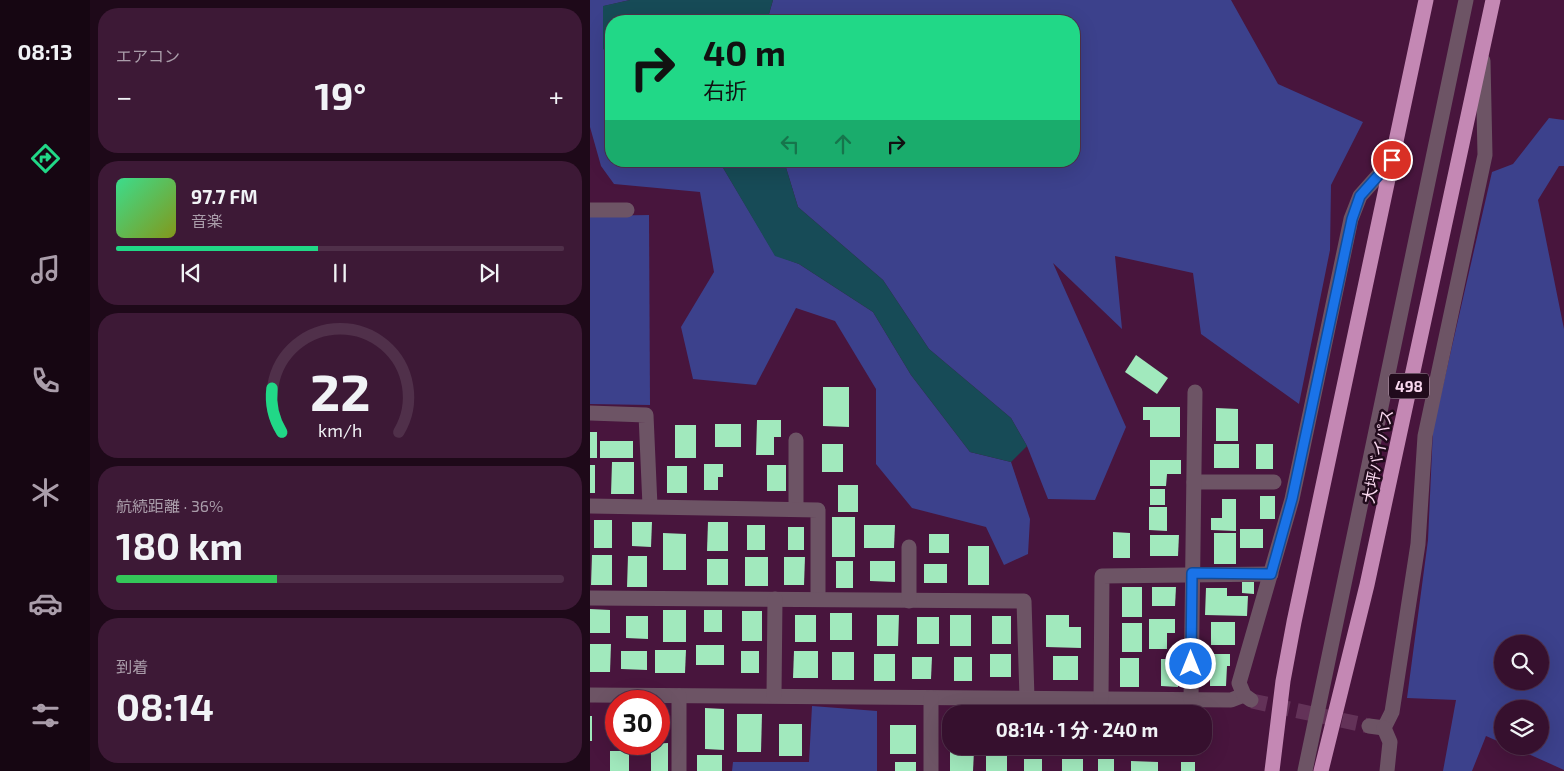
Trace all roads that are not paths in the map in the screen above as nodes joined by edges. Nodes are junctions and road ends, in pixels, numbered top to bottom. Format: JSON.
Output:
{"nodes":[{"id":1,"x":1426,"y":0,"type":"edge"},
{"id":2,"x":1493,"y":0,"type":"edge"},
{"id":3,"x":1465,"y":7,"type":"edge"},
{"id":4,"x":1482,"y":47,"type":"junction"},
{"id":5,"x":1392,"y":160,"type":"junction"},
{"id":6,"x":590,"y":210,"type":"edge"},
{"id":7,"x":627,"y":210,"type":"dead end"},
{"id":8,"x":1194,"y":392,"type":"dead end"},
{"id":9,"x":590,"y":413,"type":"edge"},
{"id":10,"x":796,"y":440,"type":"dead end"},
{"id":11,"x":1194,"y":482,"type":"junction"},
{"id":12,"x":1274,"y":482,"type":"dead end"},
{"id":13,"x":590,"y":506,"type":"edge"},
{"id":14,"x":650,"y":506,"type":"junction"},
{"id":15,"x":796,"y":509,"type":"junction"},
{"id":16,"x":910,"y":547,"type":"dead end"},
{"id":17,"x":1192,"y":573,"type":"junction"},
{"id":18,"x":1271,"y":574,"type":"junction"},
{"id":19,"x":590,"y":598,"type":"edge"},
{"id":20,"x":774,"y":600,"type":"junction"},
{"id":21,"x":818,"y":600,"type":"junction"},
{"id":22,"x":909,"y":601,"type":"junction"},
{"id":23,"x":590,"y":695,"type":"edge"},
{"id":24,"x":774,"y":695,"type":"junction"},
{"id":25,"x":679,"y":696,"type":"junction"},
{"id":26,"x":931,"y":698,"type":"junction"},
{"id":27,"x":1027,"y":698,"type":"junction"},
{"id":28,"x":1101,"y":699,"type":"junction"},
{"id":29,"x":1191,"y":700,"type":"junction"},
{"id":30,"x":679,"y":771,"type":"edge"},
{"id":31,"x":931,"y":771,"type":"edge"},
{"id":32,"x":1272,"y":771,"type":"edge"},
{"id":33,"x":1304,"y":771,"type":"edge"},
{"id":34,"x":1321,"y":771,"type":"edge"},
{"id":35,"x":1387,"y":771,"type":"edge"}],
"edges":[{"from":1,"to":5,"type":"highway"},
{"from":2,"to":4,"type":"highway","name":"大坪バイパス","number":"498"},
{"from":3,"to":33,"type":"street"},
{"from":4,"to":34,"type":"highway","name":"大坪バイパス","number":"498"},
{"from":4,"to":35,"type":"street"},
{"from":5,"to":18,"type":"street"},
{"from":5,"to":32,"type":"highway"},
{"from":6,"to":7,"type":"street"},
{"from":8,"to":11,"type":"street"},
{"from":9,"to":14,"type":"street"},
{"from":10,"to":15,"type":"street"},
{"from":11,"to":12,"type":"street"},
{"from":11,"to":17,"type":"street"},
{"from":13,"to":14,"type":"street"},
{"from":14,"to":15,"type":"street"},
{"from":15,"to":21,"type":"street"},
{"from":16,"to":22,"type":"street"},
{"from":17,"to":18,"type":"street"},
{"from":17,"to":28,"type":"street"},
{"from":17,"to":29,"type":"street"},
{"from":18,"to":29,"type":"street"},
{"from":19,"to":20,"type":"street"},
{"from":20,"to":21,"type":"street"},
{"from":20,"to":24,"type":"street"},
{"from":21,"to":22,"type":"street"},
{"from":22,"to":27,"type":"street"},
{"from":23,"to":25,"type":"street"},
{"from":24,"to":25,"type":"street"},
{"from":24,"to":26,"type":"street"},
{"from":25,"to":30,"type":"street"},
{"from":26,"to":27,"type":"street"},
{"from":26,"to":31,"type":"street"},
{"from":27,"to":28,"type":"street"},
{"from":28,"to":29,"type":"street"}]}
